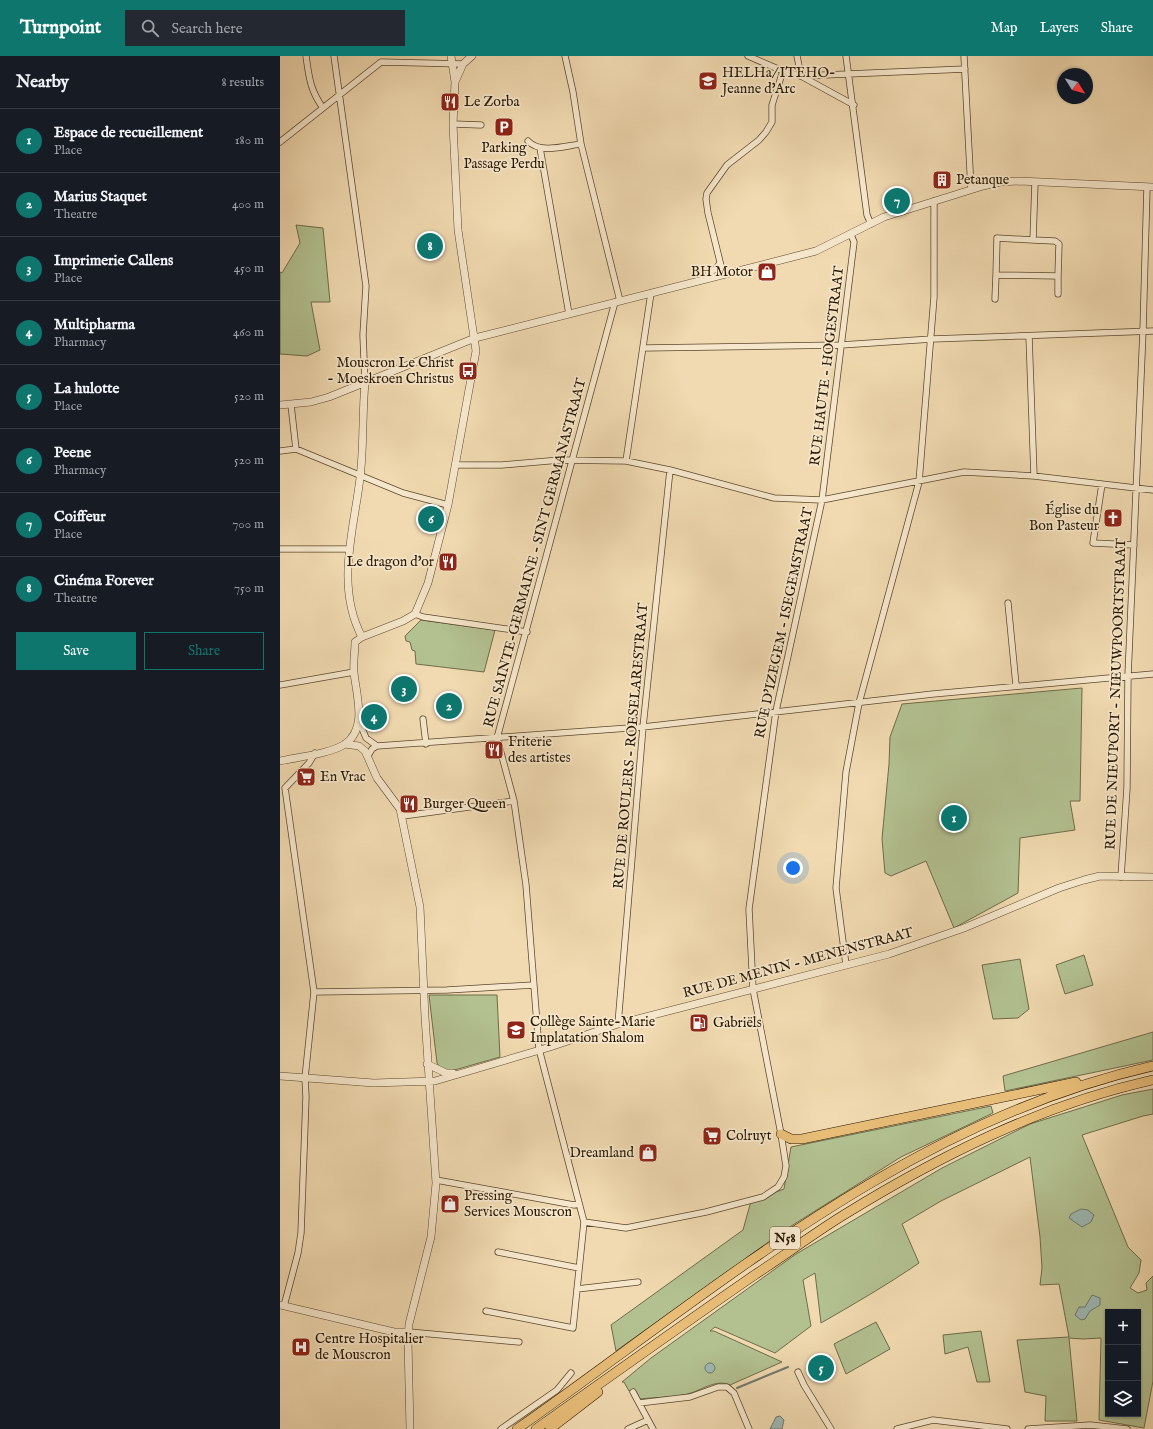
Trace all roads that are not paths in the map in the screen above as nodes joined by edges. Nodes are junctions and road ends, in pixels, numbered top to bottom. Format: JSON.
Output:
{"nodes":[{"id":1,"x":306,"y":56,"type":"edge"},
{"id":2,"x":334,"y":56,"type":"edge"},
{"id":3,"x":472,"y":56,"type":"edge"},
{"id":4,"x":565,"y":56,"type":"edge"},
{"id":5,"x":748,"y":56,"type":"edge"},
{"id":6,"x":797,"y":56,"type":"edge"},
{"id":7,"x":846,"y":56,"type":"edge"},
{"id":8,"x":964,"y":56,"type":"edge"},
{"id":9,"x":381,"y":59,"type":"edge"},
{"id":10,"x":452,"y":59,"type":"edge"},
{"id":11,"x":463,"y":64,"type":"junction"},
{"id":12,"x":965,"y":69,"type":"junction"},
{"id":13,"x":783,"y":71,"type":"junction"},
{"id":14,"x":849,"y":75,"type":"junction"},
{"id":15,"x":801,"y":76,"type":"junction"},
{"id":16,"x":455,"y":82,"type":"junction"},
{"id":17,"x":340,"y":94,"type":"junction"},
{"id":18,"x":854,"y":105,"type":"junction"},
{"id":19,"x":323,"y":108,"type":"junction"},
{"id":20,"x":453,"y":124,"type":"junction"},
{"id":21,"x":481,"y":125,"type":"dead end"},
{"id":22,"x":528,"y":141,"type":"dead end"},
{"id":23,"x":280,"y":142,"type":"edge"},
{"id":24,"x":581,"y":144,"type":"junction"},
{"id":25,"x":540,"y":148,"type":"junction"},
{"id":26,"x":1035,"y":182,"type":"junction"},
{"id":27,"x":1150,"y":187,"type":"edge"},
{"id":28,"x":971,"y":189,"type":"junction"},
{"id":29,"x":934,"y":201,"type":"junction"},
{"id":30,"x":871,"y":224,"type":"junction"},
{"id":31,"x":851,"y":235,"type":"junction"},
{"id":32,"x":1033,"y":240,"type":"junction"},
{"id":33,"x":720,"y":262,"type":"junction"},
{"id":34,"x":723,"y":274,"type":"junction"},
{"id":35,"x":996,"y":274,"type":"junction"},
{"id":36,"x":1058,"y":276,"type":"junction"},
{"id":37,"x":705,"y":278,"type":"junction"},
{"id":38,"x":651,"y":294,"type":"junction"},
{"id":39,"x":1058,"y":294,"type":"dead end"},
{"id":40,"x":994,"y":299,"type":"dead end"},
{"id":41,"x":617,"y":301,"type":"junction"},
{"id":42,"x":569,"y":314,"type":"junction"},
{"id":43,"x":1143,"y":331,"type":"junction"},
{"id":44,"x":1153,"y":331,"type":"edge"},
{"id":45,"x":1029,"y":336,"type":"junction"},
{"id":46,"x":475,"y":338,"type":"junction"},
{"id":47,"x":932,"y":339,"type":"junction"},
{"id":48,"x":841,"y":345,"type":"junction"},
{"id":49,"x":643,"y":348,"type":"junction"},
{"id":50,"x":365,"y":383,"type":"junction"},
{"id":51,"x":280,"y":405,"type":"edge"},
{"id":52,"x":291,"y":405,"type":"junction"},
{"id":53,"x":296,"y":449,"type":"junction"},
{"id":54,"x":280,"y":451,"type":"edge"},
{"id":55,"x":573,"y":460,"type":"junction"},
{"id":56,"x":626,"y":461,"type":"junction"},
{"id":57,"x":456,"y":465,"type":"junction"},
{"id":58,"x":670,"y":470,"type":"junction"},
{"id":59,"x":360,"y":476,"type":"junction"},
{"id":60,"x":1034,"y":476,"type":"junction"},
{"id":61,"x":919,"y":482,"type":"junction"},
{"id":62,"x":1102,"y":484,"type":"junction"},
{"id":63,"x":1136,"y":488,"type":"junction"},
{"id":64,"x":1153,"y":490,"type":"edge"},
{"id":65,"x":822,"y":500,"type":"junction"},
{"id":66,"x":448,"y":505,"type":"junction"},
{"id":67,"x":1134,"y":545,"type":"junction"},
{"id":68,"x":280,"y":549,"type":"edge"},
{"id":69,"x":348,"y":549,"type":"junction"},
{"id":70,"x":1008,"y":603,"type":"dead end"},
{"id":71,"x":415,"y":614,"type":"junction"},
{"id":72,"x":527,"y":632,"type":"junction"},
{"id":73,"x":362,"y":637,"type":"junction"},
{"id":74,"x":354,"y":672,"type":"junction"},
{"id":75,"x":1153,"y":674,"type":"edge"},
{"id":76,"x":1128,"y":676,"type":"junction"},
{"id":77,"x":280,"y":685,"type":"edge"},
{"id":78,"x":1016,"y":685,"type":"junction"},
{"id":79,"x":859,"y":702,"type":"junction"},
{"id":80,"x":776,"y":711,"type":"junction"},
{"id":81,"x":423,"y":719,"type":"dead end"},
{"id":82,"x":359,"y":721,"type":"junction"},
{"id":83,"x":644,"y":727,"type":"junction"},
{"id":84,"x":497,"y":738,"type":"junction"},
{"id":85,"x":345,"y":744,"type":"junction"},
{"id":86,"x":426,"y":744,"type":"junction"},
{"id":87,"x":377,"y":746,"type":"junction"},
{"id":88,"x":315,"y":753,"type":"junction"},
{"id":89,"x":368,"y":756,"type":"junction"},
{"id":90,"x":280,"y":761,"type":"edge"},
{"id":91,"x":514,"y":801,"type":"junction"},
{"id":92,"x":403,"y":816,"type":"junction"},
{"id":93,"x":1121,"y":877,"type":"junction"},
{"id":94,"x":1153,"y":877,"type":"edge"},
{"id":95,"x":846,"y":965,"type":"junction"},
{"id":96,"x":533,"y":985,"type":"junction"},
{"id":97,"x":753,"y":989,"type":"junction"},
{"id":98,"x":423,"y":990,"type":"junction"},
{"id":99,"x":314,"y":992,"type":"junction"},
{"id":100,"x":618,"y":1024,"type":"junction"},
{"id":101,"x":539,"y":1049,"type":"junction"},
{"id":102,"x":427,"y":1064,"type":"junction"},
{"id":103,"x":1153,"y":1066,"type":"edge"},
{"id":104,"x":471,"y":1070,"type":"junction"},
{"id":105,"x":1124,"y":1073,"type":"junction"},
{"id":106,"x":280,"y":1076,"type":"edge"},
{"id":107,"x":305,"y":1078,"type":"junction"},
{"id":108,"x":1153,"y":1080,"type":"edge"},
{"id":109,"x":429,"y":1082,"type":"junction"},
{"id":110,"x":781,"y":1134,"type":"junction"},
{"id":111,"x":436,"y":1180,"type":"junction"},
{"id":112,"x":579,"y":1204,"type":"junction"},
{"id":113,"x":584,"y":1222,"type":"junction"},
{"id":114,"x":498,"y":1252,"type":"dead end"},
{"id":115,"x":579,"y":1268,"type":"junction"},
{"id":116,"x":638,"y":1282,"type":"dead end"},
{"id":117,"x":577,"y":1289,"type":"junction"},
{"id":118,"x":282,"y":1305,"type":"edge"},
{"id":119,"x":486,"y":1311,"type":"dead end"},
{"id":120,"x":409,"y":1332,"type":"junction"},
{"id":121,"x":519,"y":1342,"type":"dead end"},
{"id":122,"x":630,"y":1363,"type":"junction"},
{"id":123,"x":798,"y":1372,"type":"dead end"},
{"id":124,"x":571,"y":1373,"type":"dead end"},
{"id":125,"x":633,"y":1392,"type":"dead end"},
{"id":126,"x":639,"y":1403,"type":"junction"},
{"id":127,"x":648,"y":1420,"type":"junction"},
{"id":128,"x":410,"y":1429,"type":"edge"},
{"id":129,"x":501,"y":1429,"type":"edge"},
{"id":130,"x":517,"y":1429,"type":"edge"},
{"id":131,"x":536,"y":1429,"type":"edge"},
{"id":132,"x":550,"y":1429,"type":"edge"},
{"id":133,"x":628,"y":1429,"type":"edge"},
{"id":134,"x":653,"y":1429,"type":"edge"},
{"id":135,"x":749,"y":1429,"type":"edge"},
{"id":136,"x":831,"y":1429,"type":"edge"},
{"id":137,"x":897,"y":1429,"type":"edge"},
{"id":138,"x":1007,"y":1429,"type":"edge"},
{"id":139,"x":1028,"y":1429,"type":"edge"},
{"id":140,"x":1127,"y":1429,"type":"edge"}],
"edges":[{"from":1,"to":19,"type":"street"},
{"from":2,"to":17,"type":"street"},
{"from":3,"to":11,"type":"street"},
{"from":4,"to":24,"type":"street"},
{"from":5,"to":13,"type":"street"},
{"from":6,"to":15,"type":"street"},
{"from":7,"to":14,"type":"street"},
{"from":8,"to":12,"type":"street"},
{"from":9,"to":10,"type":"street"},
{"from":9,"to":17,"type":"street"},
{"from":10,"to":11,"type":"street"},
{"from":10,"to":16,"type":"street"},
{"from":11,"to":16,"type":"street"},
{"from":12,"to":14,"type":"street"},
{"from":12,"to":28,"type":"street"},
{"from":13,"to":15,"type":"street"},
{"from":13,"to":33,"type":"street"},
{"from":14,"to":15,"type":"street"},
{"from":14,"to":18,"type":"street"},
{"from":15,"to":18,"type":"street"},
{"from":16,"to":20,"type":"street"},
{"from":17,"to":19,"type":"street"},
{"from":17,"to":50,"type":"street"},
{"from":18,"to":30,"type":"street"},
{"from":19,"to":23,"type":"street"},
{"from":20,"to":21,"type":"street"},
{"from":20,"to":46,"type":"street"},
{"from":22,"to":25,"type":"street"},
{"from":24,"to":25,"type":"street"},
{"from":24,"to":41,"type":"street"},
{"from":25,"to":42,"type":"street"},
{"from":26,"to":27,"type":"street"},
{"from":26,"to":28,"type":"street"},
{"from":26,"to":32,"type":"street"},
{"from":27,"to":43,"type":"street","name":"RUE DE NIEUPORT - NIEUWPOORTSTRAAT"},
{"from":28,"to":29,"type":"street"},
{"from":29,"to":30,"type":"street"},
{"from":29,"to":47,"type":"street"},
{"from":30,"to":31,"type":"street"},
{"from":31,"to":34,"type":"street"},
{"from":31,"to":48,"type":"street","name":"RUE HAUTE - HOGESTRAAT"},
{"from":32,"to":35,"type":"street"},
{"from":32,"to":36,"type":"street"},
{"from":33,"to":34,"type":"street"},
{"from":33,"to":37,"type":"street"},
{"from":34,"to":37,"type":"street"},
{"from":35,"to":36,"type":"street"},
{"from":35,"to":40,"type":"street"},
{"from":36,"to":39,"type":"street"},
{"from":37,"to":38,"type":"street"},
{"from":38,"to":41,"type":"street"},
{"from":38,"to":49,"type":"street"},
{"from":41,"to":42,"type":"street"},
{"from":41,"to":55,"type":"street","name":"RUE SAINTE-GERMAINE - SINT GERMANASTRAAT"},
{"from":42,"to":46,"type":"street"},
{"from":43,"to":44,"type":"street"},
{"from":43,"to":45,"type":"street"},
{"from":43,"to":63,"type":"street","name":"RUE DE NIEUPORT - NIEUWPOORTSTRAAT"},
{"from":45,"to":47,"type":"street"},
{"from":45,"to":60,"type":"street"},
{"from":46,"to":50,"type":"street"},
{"from":46,"to":57,"type":"street"},
{"from":47,"to":48,"type":"street"},
{"from":47,"to":61,"type":"street"},
{"from":48,"to":49,"type":"street"},
{"from":48,"to":65,"type":"street","name":"RUE HAUTE - HOGESTRAAT"},
{"from":49,"to":56,"type":"street"},
{"from":50,"to":52,"type":"street"},
{"from":50,"to":59,"type":"street"},
{"from":51,"to":52,"type":"street"},
{"from":52,"to":53,"type":"street"},
{"from":53,"to":54,"type":"street"},
{"from":53,"to":59,"type":"street"},
{"from":55,"to":56,"type":"street"},
{"from":55,"to":57,"type":"street"},
{"from":55,"to":72,"type":"street","name":"RUE SAINTE-GERMAINE - SINT GERMANASTRAAT"},
{"from":56,"to":58,"type":"street"},
{"from":57,"to":66,"type":"street"},
{"from":58,"to":65,"type":"street"},
{"from":58,"to":83,"type":"street","name":"RUE DE ROULERS - ROESELARESTRAAT"},
{"from":59,"to":66,"type":"street"},
{"from":59,"to":69,"type":"street"},
{"from":60,"to":61,"type":"street"},
{"from":60,"to":62,"type":"street"},
{"from":61,"to":65,"type":"street"},
{"from":61,"to":79,"type":"street"},
{"from":62,"to":63,"type":"street"},
{"from":62,"to":67,"type":"street"},
{"from":63,"to":64,"type":"street"},
{"from":63,"to":67,"type":"street","name":"RUE DE NIEUPORT - NIEUWPOORTSTRAAT"},
{"from":65,"to":80,"type":"street","name":"RUE D'IZEGEM - ISEGEMSTRAAT"},
{"from":66,"to":71,"type":"street"},
{"from":67,"to":76,"type":"street","name":"RUE DE NIEUPORT - NIEUWPOORTSTRAAT"},
{"from":68,"to":69,"type":"street"},
{"from":69,"to":73,"type":"street"},
{"from":70,"to":78,"type":"street"},
{"from":71,"to":72,"type":"street"},
{"from":71,"to":73,"type":"street"},
{"from":72,"to":84,"type":"street","name":"RUE SAINTE-GERMAINE - SINT GERMANASTRAAT"},
{"from":73,"to":74,"type":"street"},
{"from":74,"to":77,"type":"street"},
{"from":74,"to":82,"type":"street"},
{"from":75,"to":76,"type":"street"},
{"from":76,"to":78,"type":"street"},
{"from":76,"to":93,"type":"street","name":"RUE DE NIEUPORT - NIEUWPOORTSTRAAT"},
{"from":78,"to":79,"type":"street"},
{"from":79,"to":80,"type":"street"},
{"from":79,"to":95,"type":"street"},
{"from":80,"to":83,"type":"street"},
{"from":80,"to":97,"type":"street","name":"RUE D'IZEGEM - ISEGEMSTRAAT"},
{"from":81,"to":86,"type":"street"},
{"from":82,"to":85,"type":"street"},
{"from":82,"to":87,"type":"street"},
{"from":83,"to":84,"type":"street"},
{"from":83,"to":100,"type":"street","name":"RUE DE ROULERS - ROESELARESTRAAT"},
{"from":84,"to":86,"type":"street"},
{"from":84,"to":91,"type":"street","name":"RUE SAINTE-GERMAINE - SINT GERMANASTRAAT"},
{"from":85,"to":88,"type":"street"},
{"from":85,"to":89,"type":"street"},
{"from":86,"to":87,"type":"street"},
{"from":87,"to":89,"type":"street"},
{"from":88,"to":90,"type":"street"},
{"from":88,"to":99,"type":"street"},
{"from":89,"to":92,"type":"street"},
{"from":91,"to":92,"type":"street"},
{"from":91,"to":96,"type":"street","name":"RUE SAINTE-GERMAINE - SINT GERMANASTRAAT"},
{"from":92,"to":98,"type":"street"},
{"from":93,"to":94,"type":"street","name":"RUE DE MENIN - MENENSTRAAT"},
{"from":93,"to":95,"type":"street","name":"RUE DE MENIN - MENENSTRAAT"},
{"from":95,"to":97,"type":"street","name":"RUE DE MENIN - MENENSTRAAT"},
{"from":96,"to":98,"type":"street"},
{"from":96,"to":101,"type":"street","name":"RUE SAINTE-GERMAINE - SINT GERMANASTRAAT"},
{"from":97,"to":100,"type":"street","name":"RUE DE MENIN - MENENSTRAAT"},
{"from":97,"to":110,"type":"street","name":"RUE D'IZEGEM - ISEGEMSTRAAT"},
{"from":98,"to":99,"type":"street"},
{"from":98,"to":102,"type":"street"},
{"from":99,"to":107,"type":"street"},
{"from":100,"to":101,"type":"street","name":"RUE DE MENIN - MENENSTRAAT"},
{"from":101,"to":104,"type":"street","name":"RUE DE MENIN - MENENSTRAAT"},
{"from":101,"to":112,"type":"street","name":"RUE SAINTE-GERMAINE - SINT GERMANASTRAAT"},
{"from":102,"to":104,"type":"street","name":"RUE DE MENIN - MENENSTRAAT"},
{"from":102,"to":109,"type":"street"},
{"from":103,"to":105,"type":"highway","number":"N58"},
{"from":104,"to":109,"type":"street","name":"RUE DE MENIN - MENENSTRAAT"},
{"from":105,"to":110,"type":"highway"},
{"from":105,"to":130,"type":"highway","number":"N58"},
{"from":106,"to":107,"type":"street","name":"RUE DE MENIN - MENENSTRAAT"},
{"from":107,"to":109,"type":"street","name":"RUE DE MENIN - MENENSTRAAT"},
{"from":107,"to":118,"type":"street"},
{"from":108,"to":122,"type":"highway","number":"N58"},
{"from":109,"to":111,"type":"street"},
{"from":110,"to":113,"type":"street","name":"RUE D'IZEGEM - ISEGEMSTRAAT"},
{"from":111,"to":112,"type":"street"},
{"from":111,"to":120,"type":"street"},
{"from":112,"to":113,"type":"street","name":"RUE SAINTE-GERMAINE - SINT GERMANASTRAAT"},
{"from":113,"to":115,"type":"street"},
{"from":114,"to":115,"type":"street"},
{"from":115,"to":117,"type":"street"},
{"from":116,"to":117,"type":"street"},
{"from":117,"to":119,"type":"street"},
{"from":118,"to":120,"type":"street"},
{"from":120,"to":121,"type":"street"},
{"from":120,"to":128,"type":"street"},
{"from":122,"to":131,"type":"highway","number":"N58"},
{"from":122,"to":132,"type":"highway"},
{"from":123,"to":136,"type":"street"},
{"from":124,"to":129,"type":"street"},
{"from":125,"to":126,"type":"street"},
{"from":126,"to":127,"type":"street"},
{"from":126,"to":135,"type":"street"},
{"from":127,"to":133,"type":"street"},
{"from":127,"to":134,"type":"street"},
{"from":137,"to":138,"type":"street"},
{"from":139,"to":140,"type":"street"}]}
